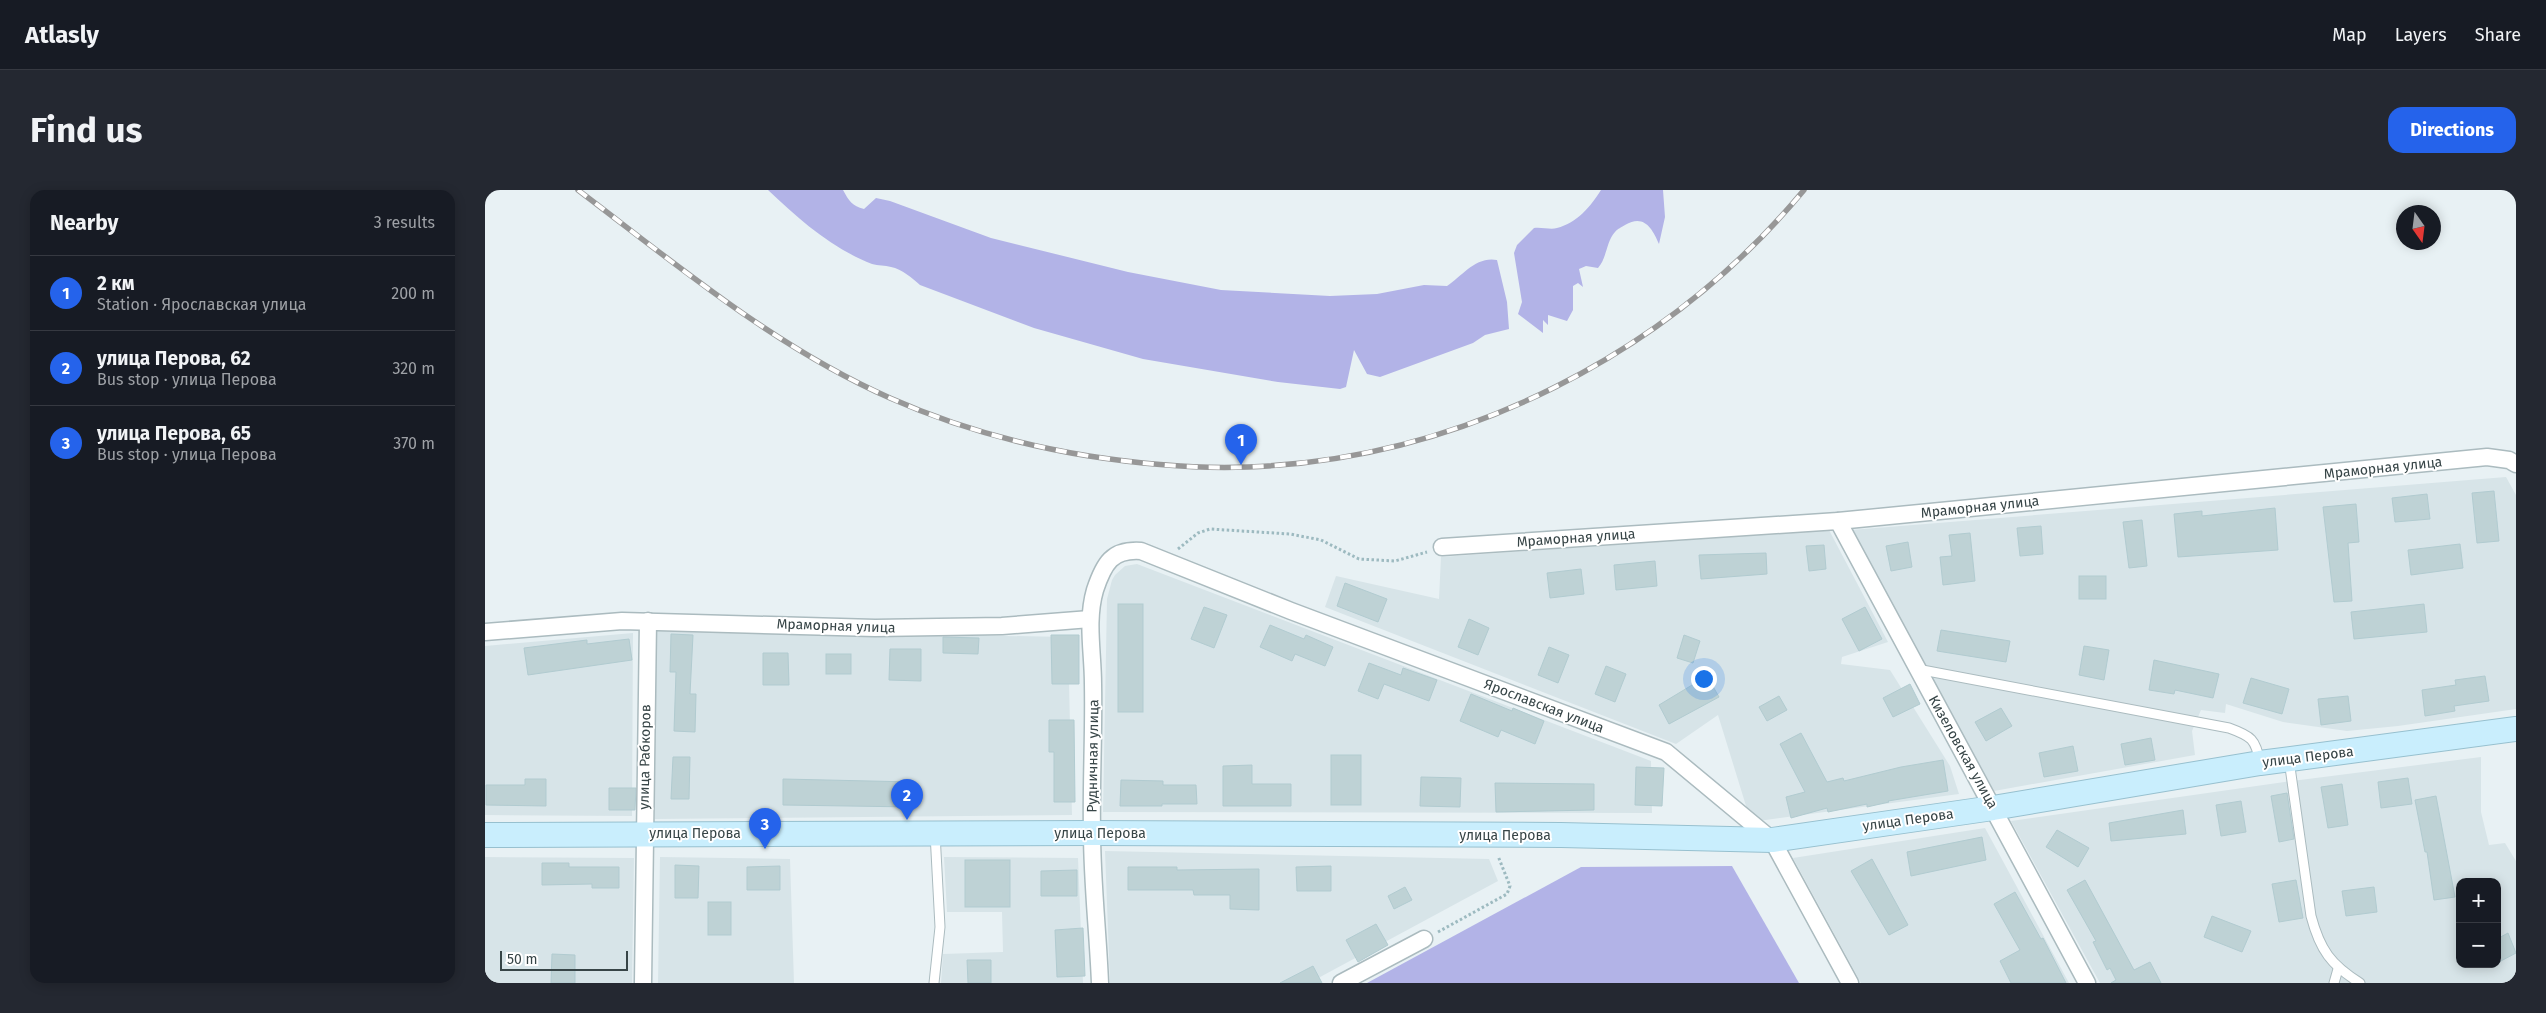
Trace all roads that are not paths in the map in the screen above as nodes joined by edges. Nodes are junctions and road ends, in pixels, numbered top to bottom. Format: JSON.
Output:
{"nodes":[{"id":1,"x":2516,"y":464,"type":"edge"},
{"id":2,"x":1838,"y":521,"type":"junction"},
{"id":3,"x":1441,"y":547,"type":"road end"},
{"id":4,"x":1090,"y":619,"type":"junction"},
{"id":5,"x":647,"y":621,"type":"junction"},
{"id":6,"x":485,"y":632,"type":"edge"},
{"id":7,"x":1917,"y":669,"type":"junction"},
{"id":8,"x":2516,"y":729,"type":"edge"},
{"id":9,"x":2289,"y":760,"type":"junction"},
{"id":10,"x":2260,"y":763,"type":"junction"},
{"id":11,"x":1993,"y":808,"type":"junction"},
{"id":12,"x":644,"y":833,"type":"junction"},
{"id":13,"x":935,"y":833,"type":"junction"},
{"id":14,"x":1092,"y":833,"type":"junction"},
{"id":15,"x":485,"y":835,"type":"edge"},
{"id":16,"x":1771,"y":840,"type":"junction"},
{"id":17,"x":1424,"y":939,"type":"road end"},
{"id":18,"x":2338,"y":969,"type":"junction"},
{"id":19,"x":643,"y":983,"type":"edge"},
{"id":20,"x":934,"y":983,"type":"edge"},
{"id":21,"x":1101,"y":983,"type":"edge"},
{"id":22,"x":1341,"y":983,"type":"edge"},
{"id":23,"x":1850,"y":983,"type":"edge"},
{"id":24,"x":2087,"y":983,"type":"edge"},
{"id":25,"x":2334,"y":983,"type":"edge"},
{"id":26,"x":2360,"y":983,"type":"edge"}],
"edges":[{"from":1,"to":2,"type":"street","name":"Мраморная улица"},
{"from":2,"to":3,"type":"street","name":"Мраморная улица"},
{"from":2,"to":7,"type":"street","name":"Кизеловская улица"},
{"from":4,"to":5,"type":"street","name":"Мраморная улица"},
{"from":4,"to":14,"type":"street","name":"Рудничная улица"},
{"from":4,"to":16,"type":"street","name":"Ярославская улица"},
{"from":5,"to":6,"type":"street","name":"Мраморная улица"},
{"from":5,"to":12,"type":"street","name":"улица Рабкоров"},
{"from":7,"to":10,"type":"lane"},
{"from":7,"to":11,"type":"street","name":"Кизеловская улица"},
{"from":8,"to":9,"type":"main road","name":"улица Перова"},
{"from":9,"to":10,"type":"main road","name":"улица Перова"},
{"from":9,"to":18,"type":"lane"},
{"from":10,"to":11,"type":"main road","name":"улица Перова"},
{"from":11,"to":16,"type":"main road","name":"улица Перова"},
{"from":11,"to":24,"type":"street","name":"Кизеловская улица"},
{"from":12,"to":13,"type":"main road","name":"улица Перова"},
{"from":12,"to":15,"type":"main road","name":"улица Перова"},
{"from":12,"to":19,"type":"street","name":"улица Рабкоров"},
{"from":13,"to":14,"type":"main road","name":"улица Перова"},
{"from":13,"to":20,"type":"lane"},
{"from":14,"to":16,"type":"main road","name":"улица Перова"},
{"from":14,"to":21,"type":"street","name":"Рудничная улица"},
{"from":16,"to":23,"type":"street","name":"Ярославская улица"},
{"from":17,"to":22,"type":"street"},
{"from":18,"to":25,"type":"lane"},
{"from":18,"to":26,"type":"lane"}]}
